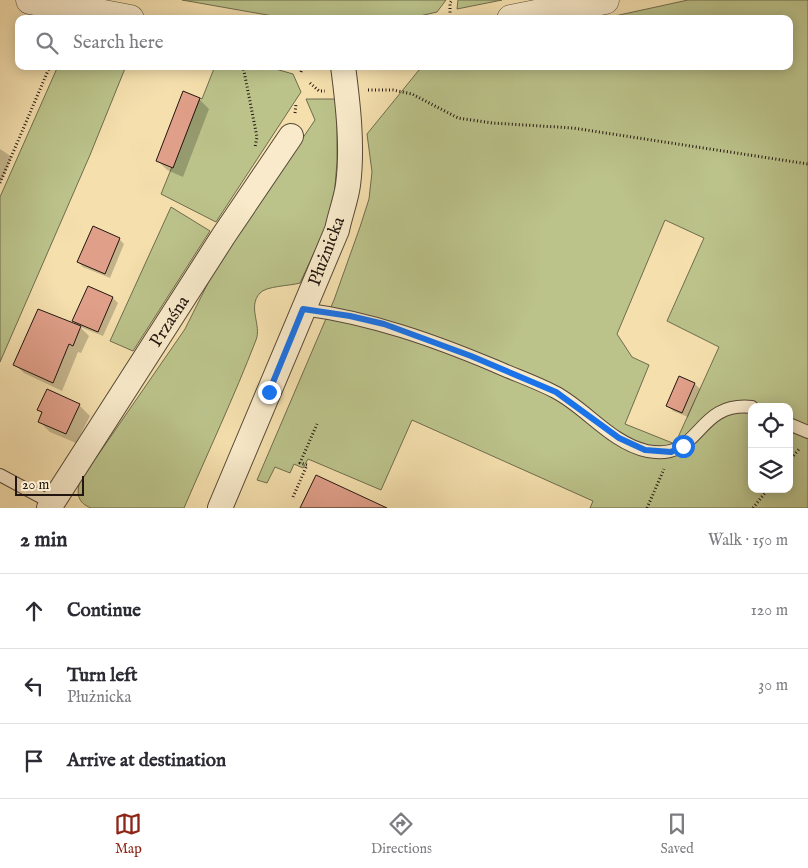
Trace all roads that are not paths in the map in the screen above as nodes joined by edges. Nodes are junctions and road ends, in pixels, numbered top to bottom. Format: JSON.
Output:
{"nodes":[{"id":1,"x":30,"y":0,"type":"edge"},
{"id":2,"x":604,"y":0,"type":"edge"},
{"id":3,"x":109,"y":15,"type":"edge"},
{"id":4,"x":533,"y":15,"type":"edge"},
{"id":5,"x":344,"y":70,"type":"edge"},
{"id":6,"x":291,"y":136,"type":"dead end"},
{"id":7,"x":303,"y":309,"type":"junction"},
{"id":8,"x":748,"y":407,"type":"edge"},
{"id":9,"x":793,"y":426,"type":"edge"},
{"id":10,"x":808,"y":432,"type":"edge"},
{"id":11,"x":0,"y":475,"type":"edge"},
{"id":12,"x":56,"y":506,"type":"edge"},
{"id":13,"x":220,"y":508,"type":"edge"}],
"edges":[{"from":1,"to":3,"type":"street"},
{"from":2,"to":4,"type":"street"},
{"from":5,"to":7,"type":"street","name":"Płużnicka"},
{"from":6,"to":12,"type":"street","name":"Przaśna"},
{"from":7,"to":8,"type":"lane"},
{"from":7,"to":13,"type":"street","name":"Płużnicka"},
{"from":9,"to":10,"type":"lane"},
{"from":11,"to":12,"type":"lane"}]}
